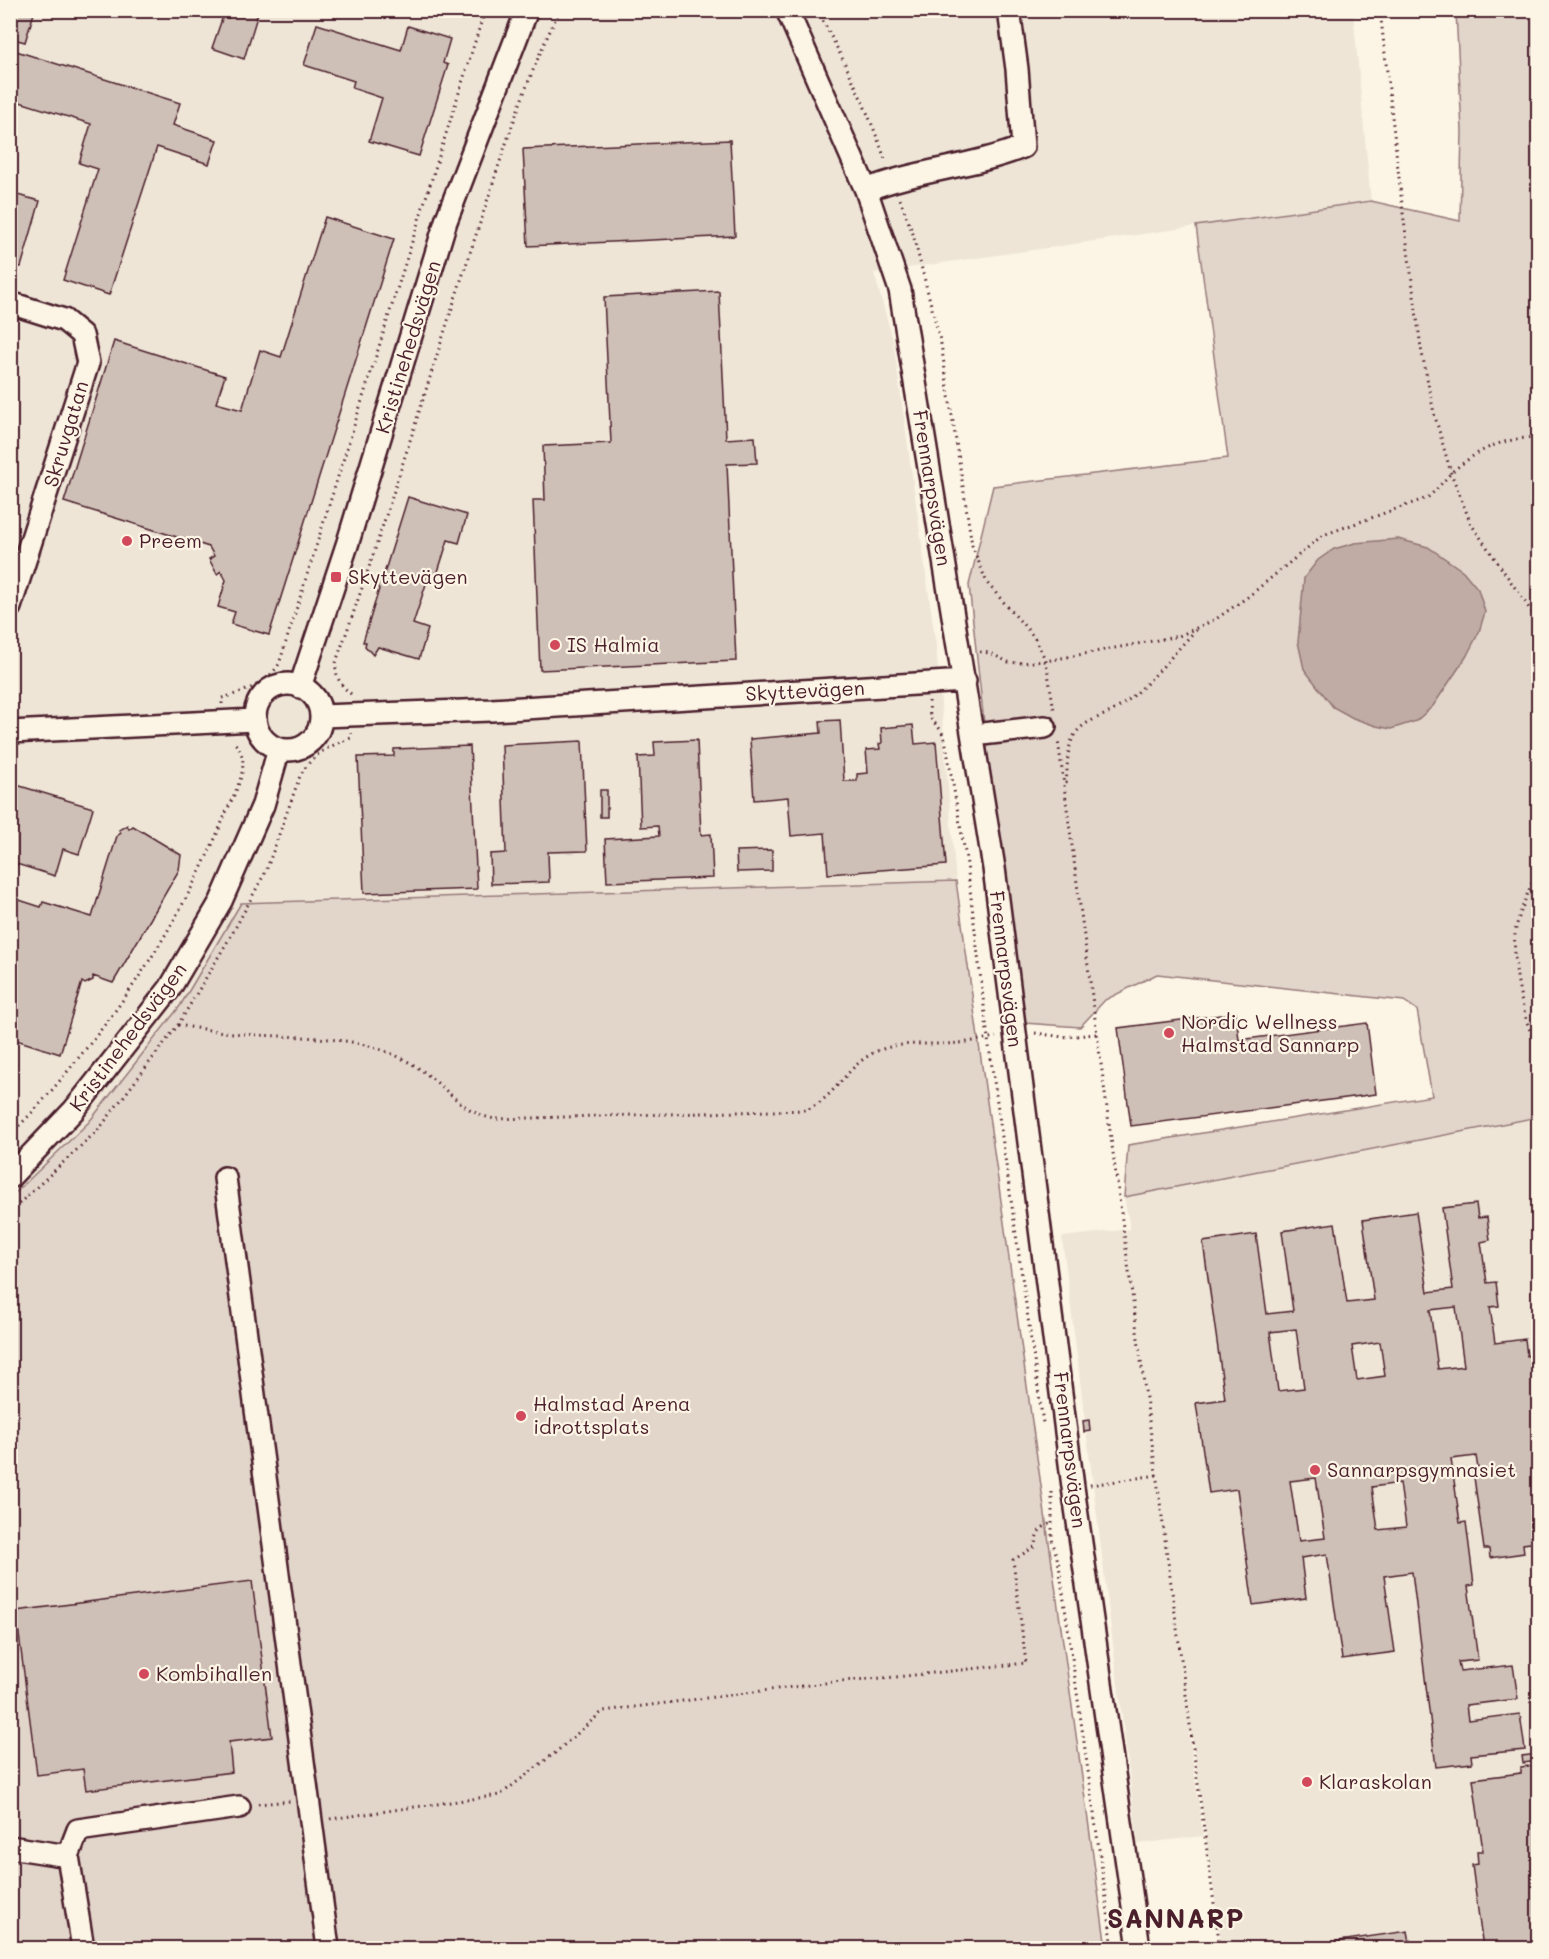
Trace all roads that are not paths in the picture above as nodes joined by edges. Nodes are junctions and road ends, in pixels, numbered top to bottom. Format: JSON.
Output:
{"nodes":[{"id":1,"x":527,"y":10,"type":"edge"},
{"id":2,"x":787,"y":10,"type":"edge"},
{"id":3,"x":1008,"y":10,"type":"edge"},
{"id":4,"x":866,"y":190,"type":"junction"},
{"id":5,"x":10,"y":303,"type":"edge"},
{"id":6,"x":10,"y":607,"type":"edge"},
{"id":7,"x":965,"y":681,"type":"junction"},
{"id":8,"x":300,"y":687,"type":"junction"},
{"id":9,"x":321,"y":716,"type":"junction"},
{"id":10,"x":255,"y":720,"type":"junction"},
{"id":11,"x":1053,"y":727,"type":"road end"},
{"id":12,"x":10,"y":732,"type":"edge"},
{"id":13,"x":973,"y":735,"type":"junction"},
{"id":14,"x":279,"y":749,"type":"junction"},
{"id":15,"x":10,"y":1177,"type":"edge"},
{"id":16,"x":225,"y":1178,"type":"dead end"},
{"id":17,"x":238,"y":1806,"type":"road end"},
{"id":18,"x":10,"y":1847,"type":"edge"},
{"id":19,"x":68,"y":1856,"type":"junction"},
{"id":20,"x":83,"y":1948,"type":"edge"},
{"id":21,"x":328,"y":1948,"type":"edge"},
{"id":22,"x":1139,"y":1948,"type":"edge"}],
"edges":[{"from":1,"to":8,"type":"street","name":"Kristinehedsvägen"},
{"from":2,"to":4,"type":"street","name":"Frennarpsvägen"},
{"from":3,"to":4,"type":"street"},
{"from":4,"to":7,"type":"street","name":"Frennarpsvägen"},
{"from":5,"to":6,"type":"street","name":"Skruvgatan"},
{"from":7,"to":9,"type":"street","name":"Skyttevägen"},
{"from":7,"to":13,"type":"street","name":"Frennarpsvägen"},
{"from":8,"to":9,"type":"street"},
{"from":8,"to":10,"type":"street"},
{"from":9,"to":14,"type":"street"},
{"from":10,"to":12,"type":"street"},
{"from":10,"to":14,"type":"street"},
{"from":11,"to":13,"type":"street"},
{"from":13,"to":22,"type":"street","name":"Frennarpsvägen"},
{"from":14,"to":15,"type":"street","name":"Kristinehedsvägen"},
{"from":16,"to":21,"type":"street"},
{"from":17,"to":19,"type":"street"},
{"from":18,"to":19,"type":"street"},
{"from":19,"to":20,"type":"street"}]}
